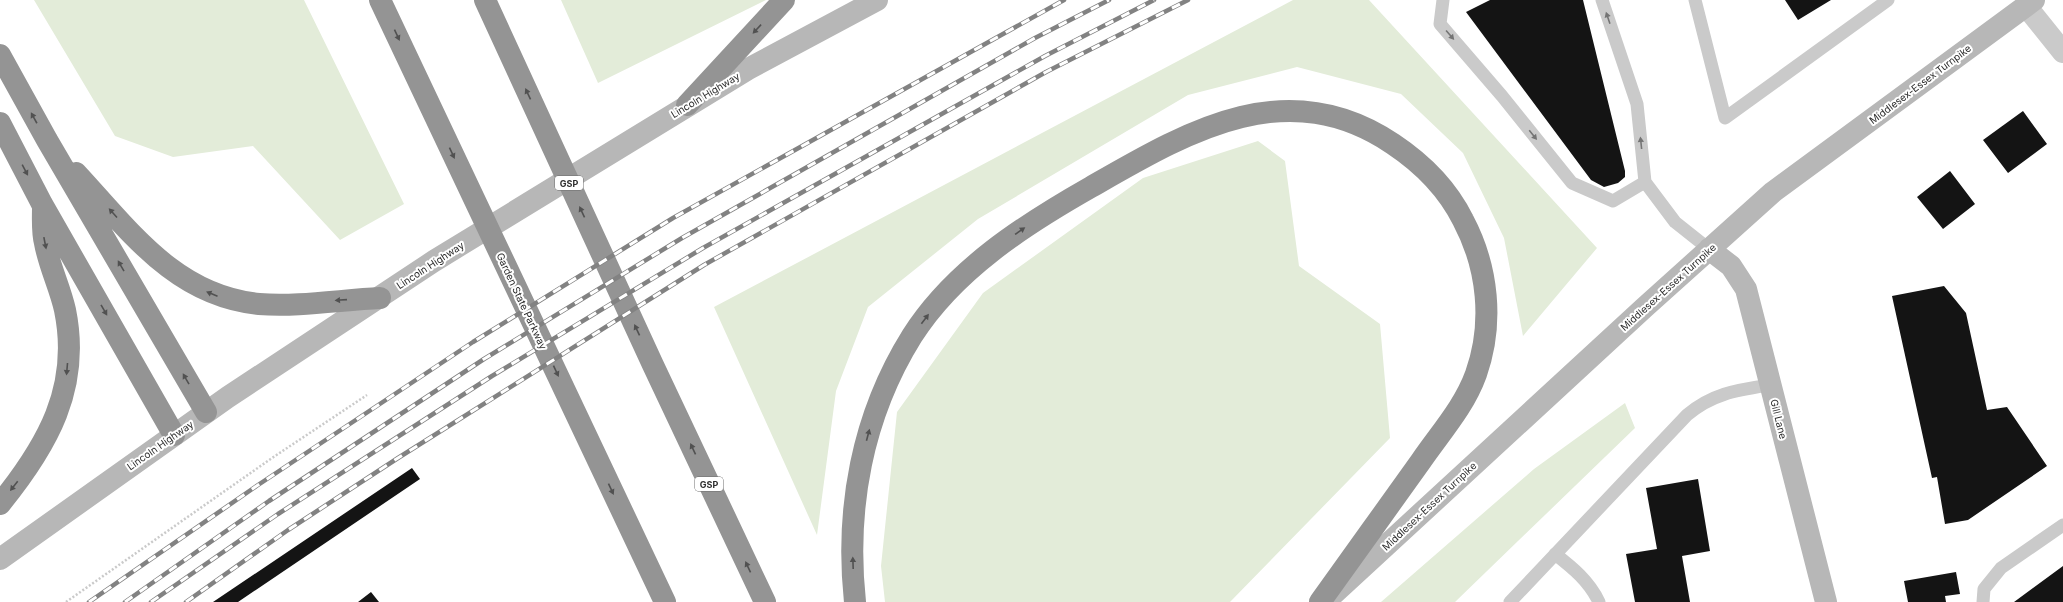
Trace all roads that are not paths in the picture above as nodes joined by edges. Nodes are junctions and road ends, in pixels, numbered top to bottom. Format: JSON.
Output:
{"nodes":[{"id":1,"x":380,"y":0,"type":"edge"},
{"id":2,"x":485,"y":0,"type":"edge"},
{"id":3,"x":784,"y":0,"type":"edge"},
{"id":4,"x":877,"y":0,"type":"edge"},
{"id":5,"x":1443,"y":0,"type":"edge"},
{"id":6,"x":1602,"y":0,"type":"edge"},
{"id":7,"x":1696,"y":0,"type":"edge"},
{"id":8,"x":1888,"y":0,"type":"edge"},
{"id":9,"x":2027,"y":2,"type":"edge"},
{"id":10,"x":2063,"y":52,"type":"edge"},
{"id":11,"x":0,"y":55,"type":"edge"},
{"id":12,"x":687,"y":105,"type":"junction"},
{"id":13,"x":0,"y":124,"type":"edge"},
{"id":14,"x":47,"y":140,"type":"junction"},
{"id":15,"x":1645,"y":182,"type":"junction"},
{"id":16,"x":42,"y":204,"type":"junction"},
{"id":17,"x":1709,"y":249,"type":"junction"},
{"id":18,"x":380,"y":298,"type":"junction"},
{"id":19,"x":1770,"y":384,"type":"junction"},
{"id":20,"x":206,"y":412,"type":"junction"},
{"id":21,"x":174,"y":435,"type":"junction"},
{"id":22,"x":0,"y":504,"type":"edge"},
{"id":23,"x":2063,"y":524,"type":"edge"},
{"id":24,"x":1555,"y":554,"type":"junction"},
{"id":25,"x":0,"y":559,"type":"edge"},
{"id":26,"x":665,"y":602,"type":"edge"},
{"id":27,"x":765,"y":602,"type":"edge"},
{"id":28,"x":856,"y":602,"type":"edge"},
{"id":29,"x":1320,"y":602,"type":"edge"},
{"id":30,"x":1325,"y":602,"type":"edge"},
{"id":31,"x":1510,"y":602,"type":"edge"},
{"id":32,"x":1599,"y":602,"type":"edge"},
{"id":33,"x":1826,"y":602,"type":"edge"},
{"id":34,"x":1983,"y":602,"type":"edge"}],
"edges":[{"from":1,"to":26,"type":"highway","name":"Garden State Parkway","one_way":true},
{"from":27,"to":2,"type":"highway","number":"GSP","one_way":true},
{"from":3,"to":12,"type":"highway","one_way":true},
{"from":4,"to":12,"type":"street","name":"Lincoln Highway"},
{"from":5,"to":15,"type":"lane","one_way":true},
{"from":15,"to":6,"type":"lane","one_way":true},
{"from":7,"to":8,"type":"lane"},
{"from":9,"to":10,"type":"street"},
{"from":9,"to":17,"type":"street","name":"Middlesex-Essex Turnpike"},
{"from":14,"to":11,"type":"highway","one_way":true},
{"from":12,"to":18,"type":"street","name":"Lincoln Highway"},
{"from":13,"to":16,"type":"highway","one_way":true},
{"from":18,"to":14,"type":"highway","one_way":true},
{"from":20,"to":14,"type":"highway","one_way":true},
{"from":15,"to":17,"type":"lane"},
{"from":16,"to":21,"type":"highway","one_way":true},
{"from":16,"to":22,"type":"highway","one_way":true},
{"from":17,"to":19,"type":"street","name":"Gill Lane"},
{"from":17,"to":30,"type":"street","name":"Middlesex-Essex Turnpike"},
{"from":18,"to":20,"type":"street","name":"Lincoln Highway"},
{"from":19,"to":24,"type":"lane"},
{"from":19,"to":33,"type":"street","name":"Gill Lane"},
{"from":20,"to":21,"type":"street","name":"Lincoln Highway"},
{"from":21,"to":25,"type":"street","name":"Lincoln Highway"},
{"from":23,"to":34,"type":"lane"},
{"from":24,"to":31,"type":"lane"},
{"from":24,"to":32,"type":"lane"},
{"from":28,"to":29,"type":"highway","one_way":true}]}
